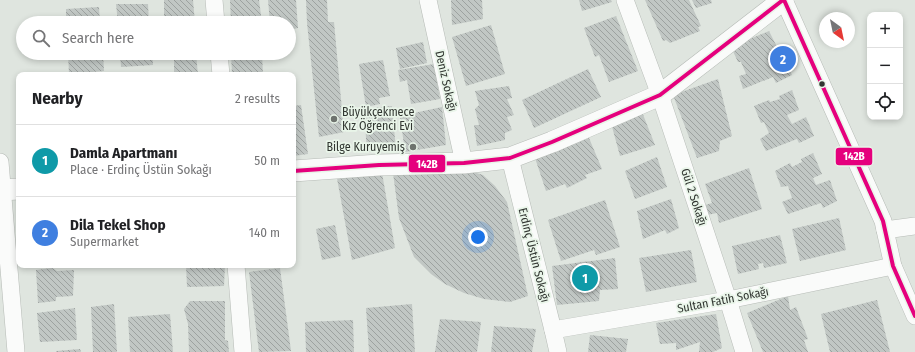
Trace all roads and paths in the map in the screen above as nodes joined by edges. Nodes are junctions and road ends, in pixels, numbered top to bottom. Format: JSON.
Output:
{"nodes":[{"id":1,"x":214,"y":0,"type":"edge"},
{"id":2,"x":428,"y":0,"type":"edge"},
{"id":3,"x":625,"y":0,"type":"edge"},
{"id":4,"x":778,"y":2,"type":"edge"},
{"id":5,"x":215,"y":16,"type":"edge"},
{"id":6,"x":220,"y":60,"type":"edge"},
{"id":7,"x":221,"y":72,"type":"edge"},
{"id":8,"x":660,"y":95,"type":"junction"},
{"id":9,"x":510,"y":158,"type":"junction"},
{"id":10,"x":0,"y":162,"type":"edge"},
{"id":11,"x":464,"y":163,"type":"junction"},
{"id":12,"x":296,"y":171,"type":"edge"},
{"id":13,"x":7,"y":189,"type":"edge"},
{"id":14,"x":915,"y":226,"type":"edge"},
{"id":15,"x":885,"y":230,"type":"junction"},
{"id":16,"x":893,"y":266,"type":"junction"},
{"id":17,"x":236,"y":268,"type":"edge"},
{"id":18,"x":728,"y":300,"type":"junction"},
{"id":19,"x":915,"y":316,"type":"edge"},
{"id":20,"x":553,"y":330,"type":"junction"},
{"id":21,"x":16,"y":352,"type":"edge"},
{"id":22,"x":243,"y":352,"type":"edge"},
{"id":23,"x":558,"y":352,"type":"edge"},
{"id":24,"x":744,"y":352,"type":"edge"}],
"edges":[{"from":1,"to":5,"type":"street"},
{"from":2,"to":11,"type":"street","name":"Deniz Sokağı"},
{"from":3,"to":8,"type":"street","name":"Gül 2 Sokağı"},
{"from":4,"to":8,"type":"main road"},
{"from":4,"to":15,"type":"street"},
{"from":6,"to":7,"type":"street"},
{"from":8,"to":9,"type":"main road"},
{"from":8,"to":18,"type":"street","name":"Gül 2 Sokağı"},
{"from":9,"to":11,"type":"main road"},
{"from":9,"to":20,"type":"street","name":"Erdinç Üstün Sokağı"},
{"from":10,"to":13,"type":"street"},
{"from":11,"to":12,"type":"main road"},
{"from":13,"to":21,"type":"street"},
{"from":14,"to":15,"type":"street"},
{"from":15,"to":16,"type":"street"},
{"from":16,"to":18,"type":"street","name":"Sultan Fatih Sokağı"},
{"from":16,"to":19,"type":"street"},
{"from":17,"to":22,"type":"street"},
{"from":18,"to":20,"type":"street","name":"Sultan Fatih Sokağı"},
{"from":18,"to":24,"type":"street","name":"Gül 2 Sokağı"},
{"from":20,"to":23,"type":"street","name":"Erdinç Üstün Sokağı"}]}
